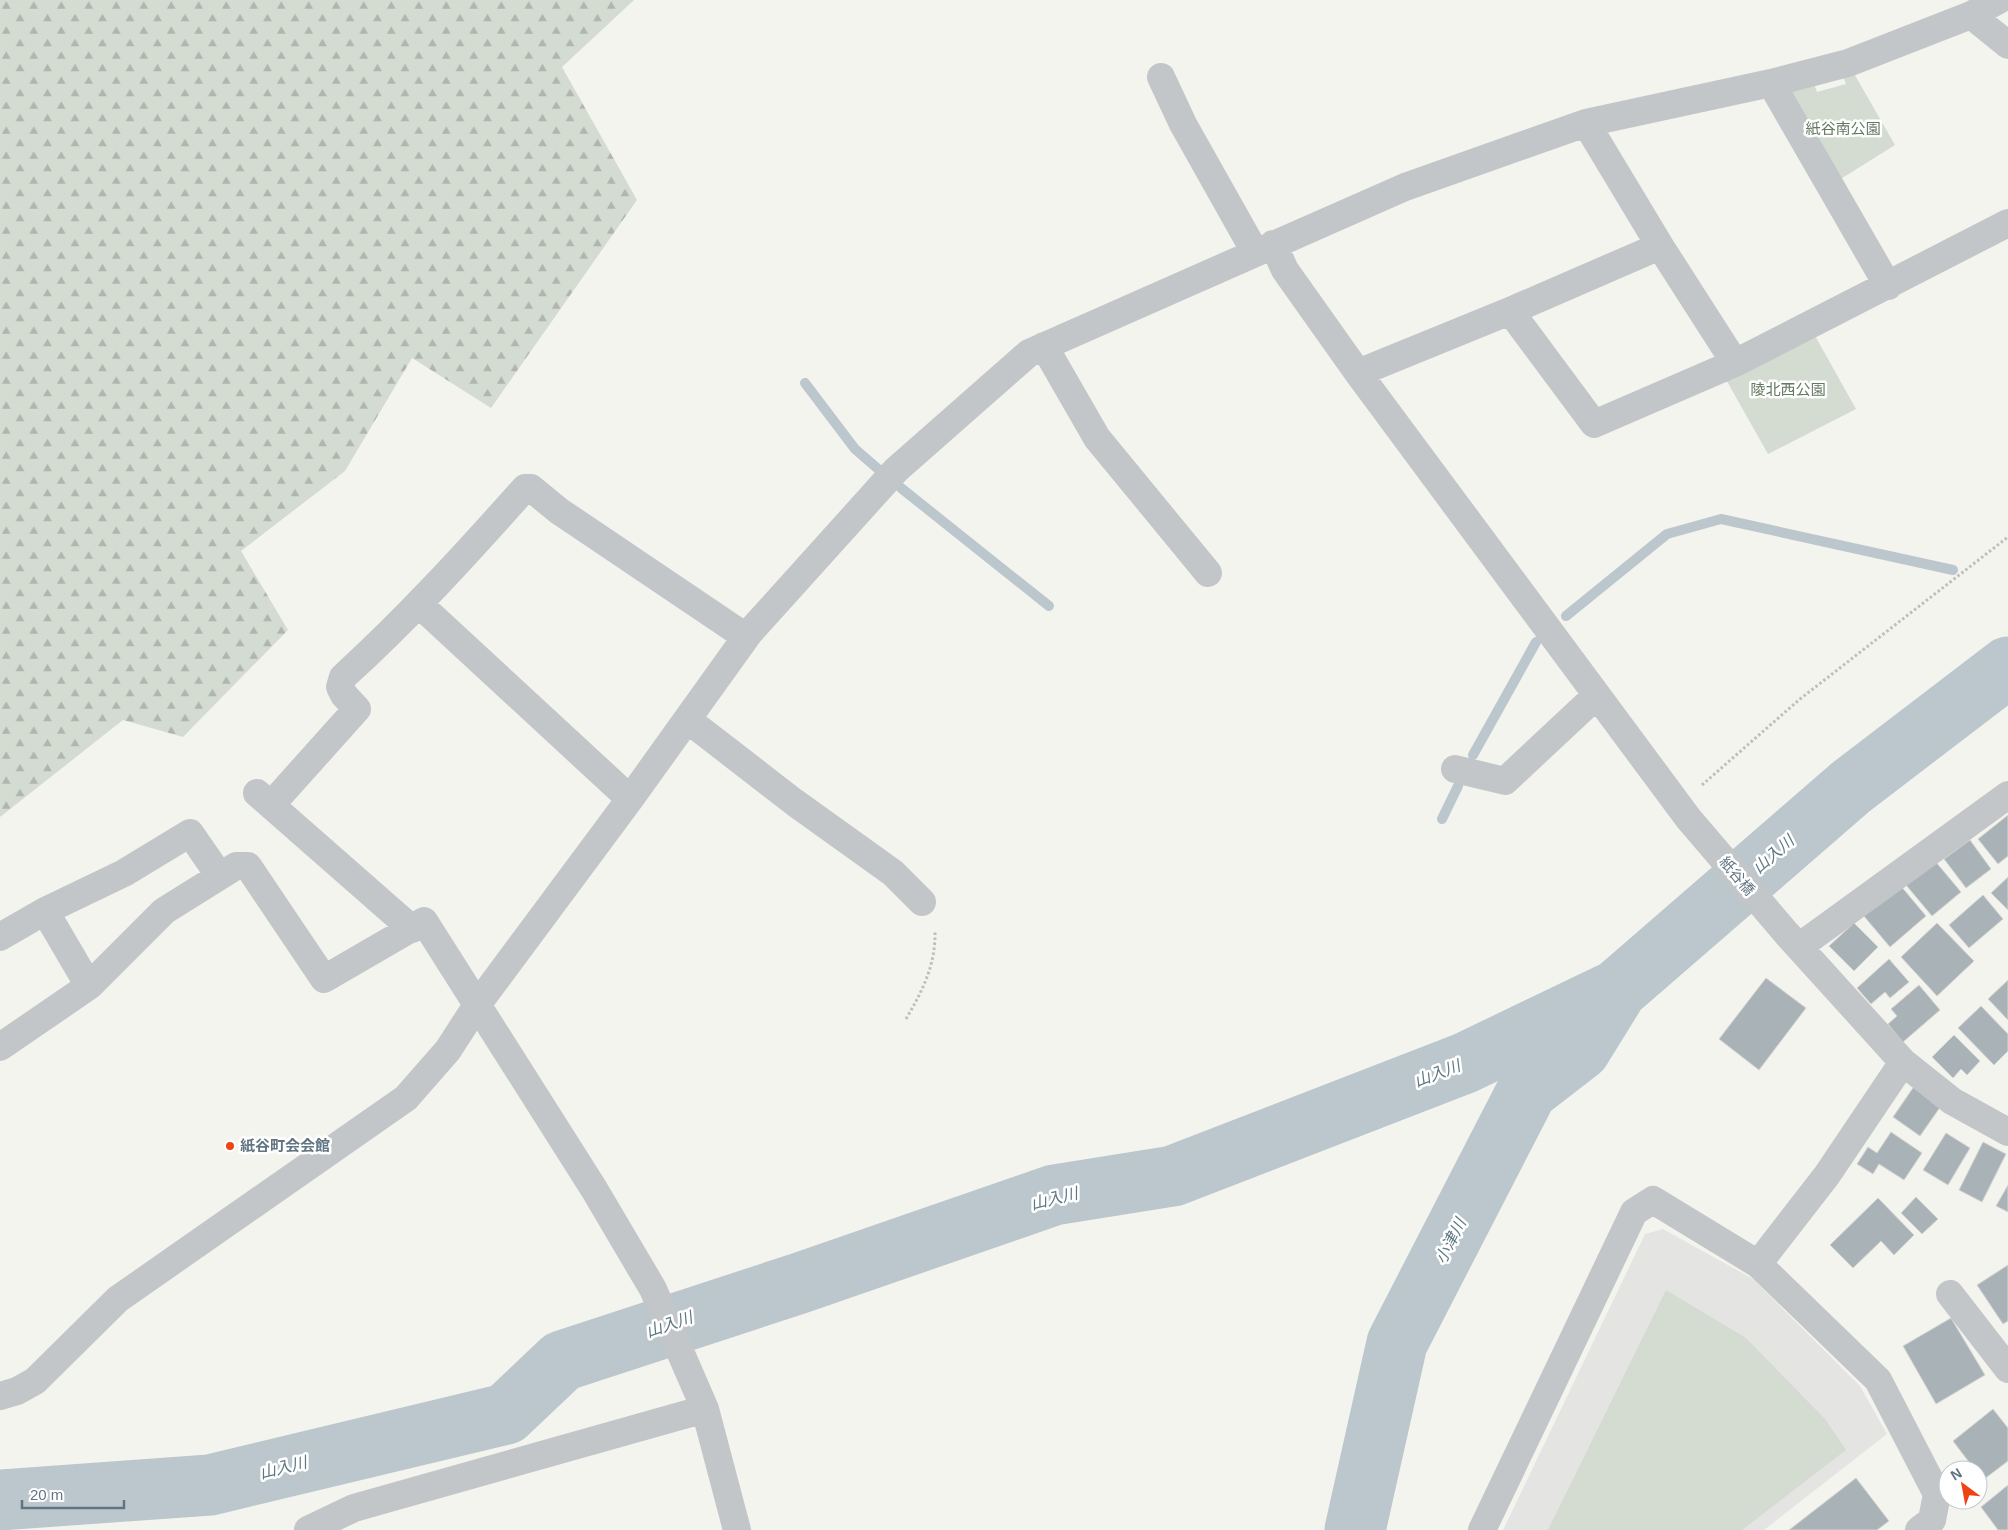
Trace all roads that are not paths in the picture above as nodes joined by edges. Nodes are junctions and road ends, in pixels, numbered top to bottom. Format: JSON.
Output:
{"nodes":[{"id":1,"x":1999,"y":0,"type":"edge"},
{"id":2,"x":1971,"y":15,"type":"junction"},
{"id":3,"x":2008,"y":45,"type":"edge"},
{"id":4,"x":1161,"y":77,"type":"dead end"},
{"id":5,"x":1771,"y":82,"type":"junction"},
{"id":6,"x":1586,"y":123,"type":"junction"},
{"id":7,"x":2008,"y":223,"type":"edge"},
{"id":8,"x":1660,"y":246,"type":"junction"},
{"id":9,"x":1264,"y":248,"type":"junction"},
{"id":10,"x":1888,"y":286,"type":"junction"},
{"id":11,"x":1510,"y":311,"type":"junction"},
{"id":12,"x":1044,"y":346,"type":"junction"},
{"id":13,"x":1735,"y":363,"type":"junction"},
{"id":14,"x":1358,"y":373,"type":"junction"},
{"id":15,"x":1208,"y":573,"type":"dead end"},
{"id":16,"x":420,"y":604,"type":"junction"},
{"id":17,"x":746,"y":637,"type":"junction"},
{"id":18,"x":1597,"y":695,"type":"junction"},
{"id":19,"x":688,"y":720,"type":"junction"},
{"id":20,"x":1455,"y":769,"type":"dead end"},
{"id":21,"x":2008,"y":795,"type":"edge"},
{"id":22,"x":630,"y":799,"type":"junction"},
{"id":23,"x":219,"y":875,"type":"junction"},
{"id":24,"x":922,"y":902,"type":"road end"},
{"id":25,"x":45,"y":911,"type":"junction"},
{"id":26,"x":412,"y":929,"type":"junction"},
{"id":27,"x":0,"y":937,"type":"edge"},
{"id":28,"x":1793,"y":940,"type":"junction"},
{"id":29,"x":89,"y":986,"type":"junction"},
{"id":30,"x":476,"y":1005,"type":"junction"},
{"id":31,"x":0,"y":1047,"type":"edge"},
{"id":32,"x":1903,"y":1062,"type":"junction"},
{"id":33,"x":2008,"y":1132,"type":"edge"},
{"id":34,"x":1758,"y":1264,"type":"junction"},
{"id":35,"x":1950,"y":1294,"type":"dead end"},
{"id":36,"x":2008,"y":1369,"type":"edge"},
{"id":37,"x":0,"y":1396,"type":"edge"},
{"id":38,"x":702,"y":1401,"type":"junction"},
{"id":39,"x":308,"y":1530,"type":"edge"},
{"id":40,"x":737,"y":1530,"type":"edge"},
{"id":41,"x":1482,"y":1530,"type":"edge"},
{"id":42,"x":1919,"y":1530,"type":"edge"}],
"edges":[{"from":1,"to":2,"type":"street"},
{"from":2,"to":3,"type":"street"},
{"from":2,"to":5,"type":"street"},
{"from":4,"to":9,"type":"street","name":"紙谷橋"},
{"from":5,"to":6,"type":"street"},
{"from":5,"to":10,"type":"street"},
{"from":6,"to":8,"type":"street"},
{"from":6,"to":9,"type":"street"},
{"from":7,"to":10,"type":"street"},
{"from":8,"to":11,"type":"street"},
{"from":8,"to":13,"type":"street"},
{"from":9,"to":12,"type":"street"},
{"from":9,"to":14,"type":"street","name":"紙谷橋"},
{"from":10,"to":13,"type":"street"},
{"from":11,"to":13,"type":"street"},
{"from":11,"to":14,"type":"street"},
{"from":12,"to":15,"type":"street"},
{"from":12,"to":17,"type":"street"},
{"from":14,"to":18,"type":"street","name":"紙谷橋"},
{"from":16,"to":17,"type":"street"},
{"from":16,"to":22,"type":"street"},
{"from":16,"to":26,"type":"street"},
{"from":17,"to":19,"type":"street"},
{"from":18,"to":20,"type":"street"},
{"from":18,"to":28,"type":"street","name":"紙谷橋"},
{"from":19,"to":22,"type":"street"},
{"from":19,"to":24,"type":"street"},
{"from":21,"to":28,"type":"street"},
{"from":22,"to":30,"type":"street"},
{"from":23,"to":25,"type":"street"},
{"from":23,"to":26,"type":"street"},
{"from":23,"to":29,"type":"street"},
{"from":25,"to":27,"type":"street"},
{"from":25,"to":29,"type":"street"},
{"from":26,"to":30,"type":"street"},
{"from":28,"to":32,"type":"street","name":"紙谷橋"},
{"from":29,"to":31,"type":"street"},
{"from":30,"to":37,"type":"street"},
{"from":30,"to":38,"type":"street"},
{"from":32,"to":33,"type":"street","name":"紙谷橋"},
{"from":32,"to":34,"type":"street"},
{"from":34,"to":41,"type":"street"},
{"from":34,"to":42,"type":"street"},
{"from":35,"to":36,"type":"street"},
{"from":38,"to":39,"type":"street"},
{"from":38,"to":40,"type":"street"}]}
